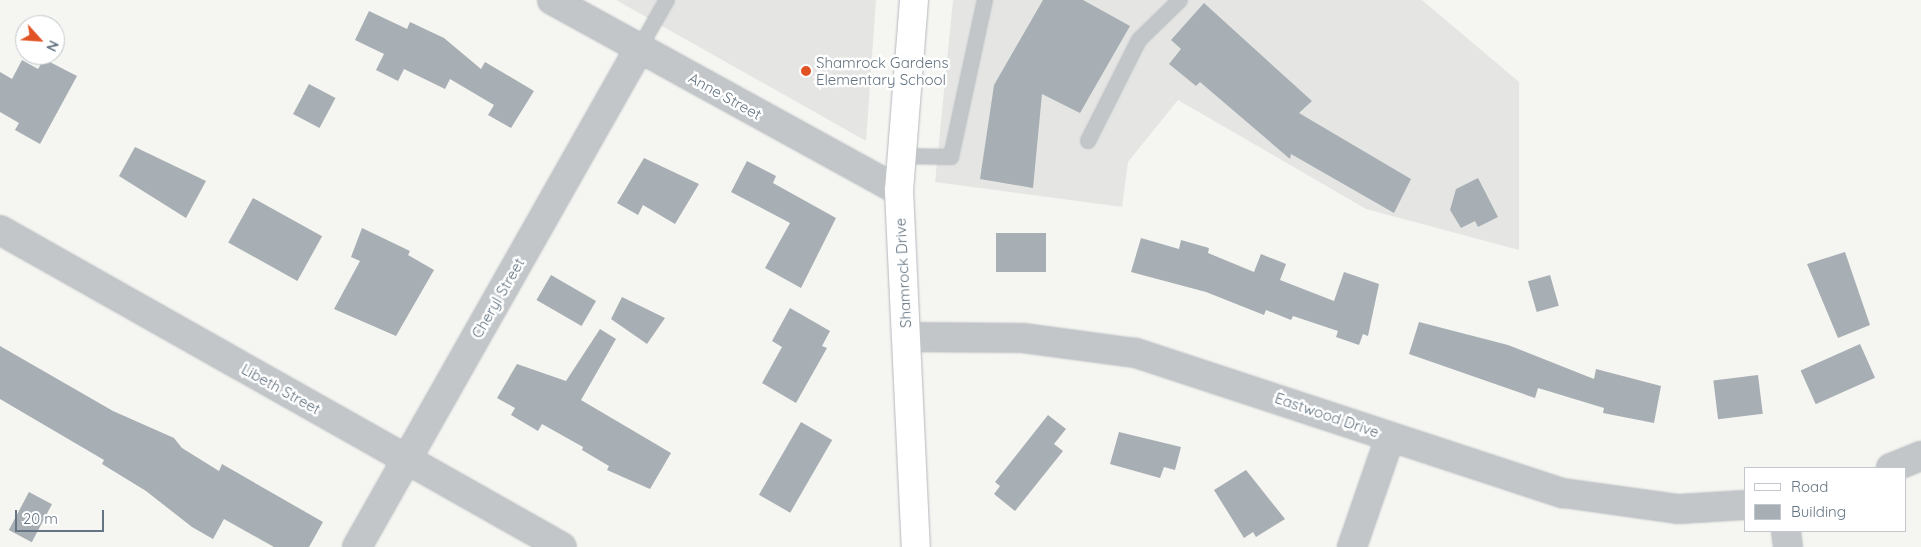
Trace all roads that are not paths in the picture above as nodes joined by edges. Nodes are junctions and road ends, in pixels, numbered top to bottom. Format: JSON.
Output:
{"nodes":[{"id":1,"x":552,"y":0,"type":"edge"},
{"id":2,"x":667,"y":0,"type":"edge"},
{"id":3,"x":914,"y":0,"type":"edge"},
{"id":4,"x":985,"y":0,"type":"edge"},
{"id":5,"x":1180,"y":0,"type":"edge"},
{"id":6,"x":639,"y":49,"type":"junction"},
{"id":7,"x":1088,"y":141,"type":"dead end"},
{"id":8,"x":901,"y":156,"type":"junction"},
{"id":9,"x":899,"y":191,"type":"junction"},
{"id":10,"x":0,"y":230,"type":"edge"},
{"id":11,"x":906,"y":337,"type":"junction"},
{"id":12,"x":1390,"y":437,"type":"junction"},
{"id":13,"x":1921,"y":456,"type":"edge"},
{"id":14,"x":406,"y":460,"type":"junction"},
{"id":15,"x":1894,"y":467,"type":"edge"},
{"id":16,"x":1744,"y":505,"type":"edge"},
{"id":17,"x":1786,"y":532,"type":"edge"},
{"id":18,"x":357,"y":547,"type":"edge"},
{"id":19,"x":562,"y":547,"type":"edge"},
{"id":20,"x":916,"y":547,"type":"edge"},
{"id":21,"x":1352,"y":547,"type":"edge"},
{"id":22,"x":1788,"y":547,"type":"edge"}],
"edges":[{"from":1,"to":6,"type":"street","name":"Anne Street"},
{"from":2,"to":6,"type":"lane"},
{"from":3,"to":8,"type":"street","name":"Shamrock Drive"},
{"from":4,"to":8,"type":"lane"},
{"from":5,"to":7,"type":"lane"},
{"from":6,"to":9,"type":"street","name":"Anne Street"},
{"from":6,"to":14,"type":"street","name":"Cheryl Street"},
{"from":8,"to":9,"type":"street","name":"Shamrock Drive"},
{"from":9,"to":11,"type":"street","name":"Shamrock Drive"},
{"from":10,"to":14,"type":"street","name":"Libeth Street"},
{"from":11,"to":12,"type":"street","name":"Eastwood Drive"},
{"from":11,"to":20,"type":"street","name":"Shamrock Drive"},
{"from":12,"to":16,"type":"street","name":"Eastwood Drive"},
{"from":12,"to":21,"type":"street"},
{"from":13,"to":15,"type":"street"},
{"from":14,"to":18,"type":"street","name":"Cheryl Street"},
{"from":14,"to":19,"type":"street","name":"Libeth Street"},
{"from":17,"to":22,"type":"street"}]}
